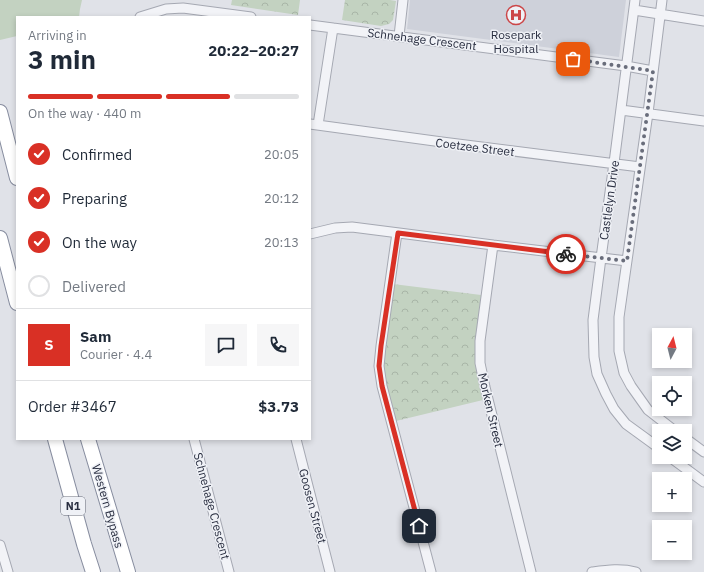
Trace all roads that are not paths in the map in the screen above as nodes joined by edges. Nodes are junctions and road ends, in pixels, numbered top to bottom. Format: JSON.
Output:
{"nodes":[{"id":1,"x":403,"y":0,"type":"edge"},
{"id":2,"x":635,"y":0,"type":"edge"},
{"id":3,"x":662,"y":0,"type":"edge"},
{"id":4,"x":634,"y":10,"type":"junction"},
{"id":5,"x":660,"y":15,"type":"junction"},
{"id":6,"x":143,"y":16,"type":"edge"},
{"id":7,"x":243,"y":16,"type":"edge"},
{"id":8,"x":704,"y":21,"type":"edge"},
{"id":9,"x":311,"y":25,"type":"edge"},
{"id":10,"x":333,"y":28,"type":"junction"},
{"id":11,"x":399,"y":36,"type":"junction"},
{"id":12,"x":626,"y":66,"type":"junction"},
{"id":13,"x":653,"y":71,"type":"junction"},
{"id":14,"x":621,"y":110,"type":"junction"},
{"id":15,"x":0,"y":112,"type":"edge"},
{"id":16,"x":648,"y":113,"type":"junction"},
{"id":17,"x":704,"y":121,"type":"edge"},
{"id":18,"x":314,"y":125,"type":"edge"},
{"id":19,"x":614,"y":163,"type":"junction"},
{"id":20,"x":640,"y":167,"type":"junction"},
{"id":21,"x":16,"y":174,"type":"edge"},
{"id":22,"x":398,"y":233,"type":"junction"},
{"id":23,"x":311,"y":234,"type":"edge"},
{"id":24,"x":0,"y":238,"type":"edge"},
{"id":25,"x":493,"y":245,"type":"junction"},
{"id":26,"x":601,"y":258,"type":"junction"},
{"id":27,"x":627,"y":261,"type":"junction"},
{"id":28,"x":16,"y":299,"type":"edge"},
{"id":29,"x":666,"y":424,"type":"edge"},
{"id":30,"x":55,"y":440,"type":"edge"},
{"id":31,"x":88,"y":440,"type":"edge"},
{"id":32,"x":194,"y":440,"type":"edge"},
{"id":33,"x":296,"y":440,"type":"edge"},
{"id":34,"x":652,"y":443,"type":"edge"},
{"id":35,"x":692,"y":443,"type":"edge"},
{"id":36,"x":704,"y":452,"type":"edge"},
{"id":37,"x":680,"y":464,"type":"edge"},
{"id":38,"x":704,"y":482,"type":"edge"},
{"id":39,"x":0,"y":544,"type":"edge"},
{"id":40,"x":8,"y":572,"type":"edge"},
{"id":41,"x":93,"y":572,"type":"edge"},
{"id":42,"x":128,"y":572,"type":"edge"},
{"id":43,"x":229,"y":572,"type":"edge"},
{"id":44,"x":330,"y":572,"type":"edge"},
{"id":45,"x":431,"y":572,"type":"edge"},
{"id":46,"x":531,"y":572,"type":"edge"},
{"id":47,"x":592,"y":572,"type":"edge"},
{"id":48,"x":636,"y":572,"type":"edge"}],
"edges":[{"from":1,"to":11,"type":"street"},
{"from":2,"to":4,"type":"street","name":"Castlelyn Drive"},
{"from":3,"to":5,"type":"street"},
{"from":4,"to":5,"type":"street"},
{"from":4,"to":12,"type":"street","name":"Castlelyn Drive"},
{"from":5,"to":8,"type":"street"},
{"from":5,"to":13,"type":"street"},
{"from":6,"to":7,"type":"street"},
{"from":9,"to":10,"type":"street","name":"Schnehage Crescent"},
{"from":10,"to":11,"type":"street","name":"Schnehage Crescent"},
{"from":10,"to":18,"type":"street"},
{"from":11,"to":12,"type":"street","name":"Schnehage Crescent"},
{"from":12,"to":13,"type":"street","name":"Schnehage Crescent"},
{"from":12,"to":14,"type":"street","name":"Castlelyn Drive"},
{"from":13,"to":16,"type":"street"},
{"from":14,"to":16,"type":"street"},
{"from":14,"to":19,"type":"street","name":"Castlelyn Drive"},
{"from":15,"to":21,"type":"highway"},
{"from":16,"to":17,"type":"street"},
{"from":16,"to":20,"type":"street"},
{"from":18,"to":19,"type":"street","name":"Coetzee Street"},
{"from":19,"to":20,"type":"street","name":"Coetzee Street"},
{"from":19,"to":26,"type":"street","name":"Castlelyn Drive"},
{"from":20,"to":27,"type":"street"},
{"from":22,"to":23,"type":"street"},
{"from":22,"to":25,"type":"street"},
{"from":22,"to":45,"type":"street"},
{"from":24,"to":28,"type":"highway"},
{"from":25,"to":26,"type":"street"},
{"from":25,"to":46,"type":"street","name":"Morken Street"},
{"from":26,"to":27,"type":"street"},
{"from":26,"to":34,"type":"street","name":"Castlelyn Drive"},
{"from":27,"to":29,"type":"street"},
{"from":30,"to":41,"type":"highway","number":"N1"},
{"from":31,"to":42,"type":"highway","name":"Western Bypass"},
{"from":32,"to":43,"type":"street","name":"Schnehage Crescent"},
{"from":33,"to":44,"type":"street","name":"Goosen Street"},
{"from":35,"to":36,"type":"street"},
{"from":37,"to":38,"type":"street"},
{"from":39,"to":40,"type":"street"},
{"from":47,"to":48,"type":"street"}]}
